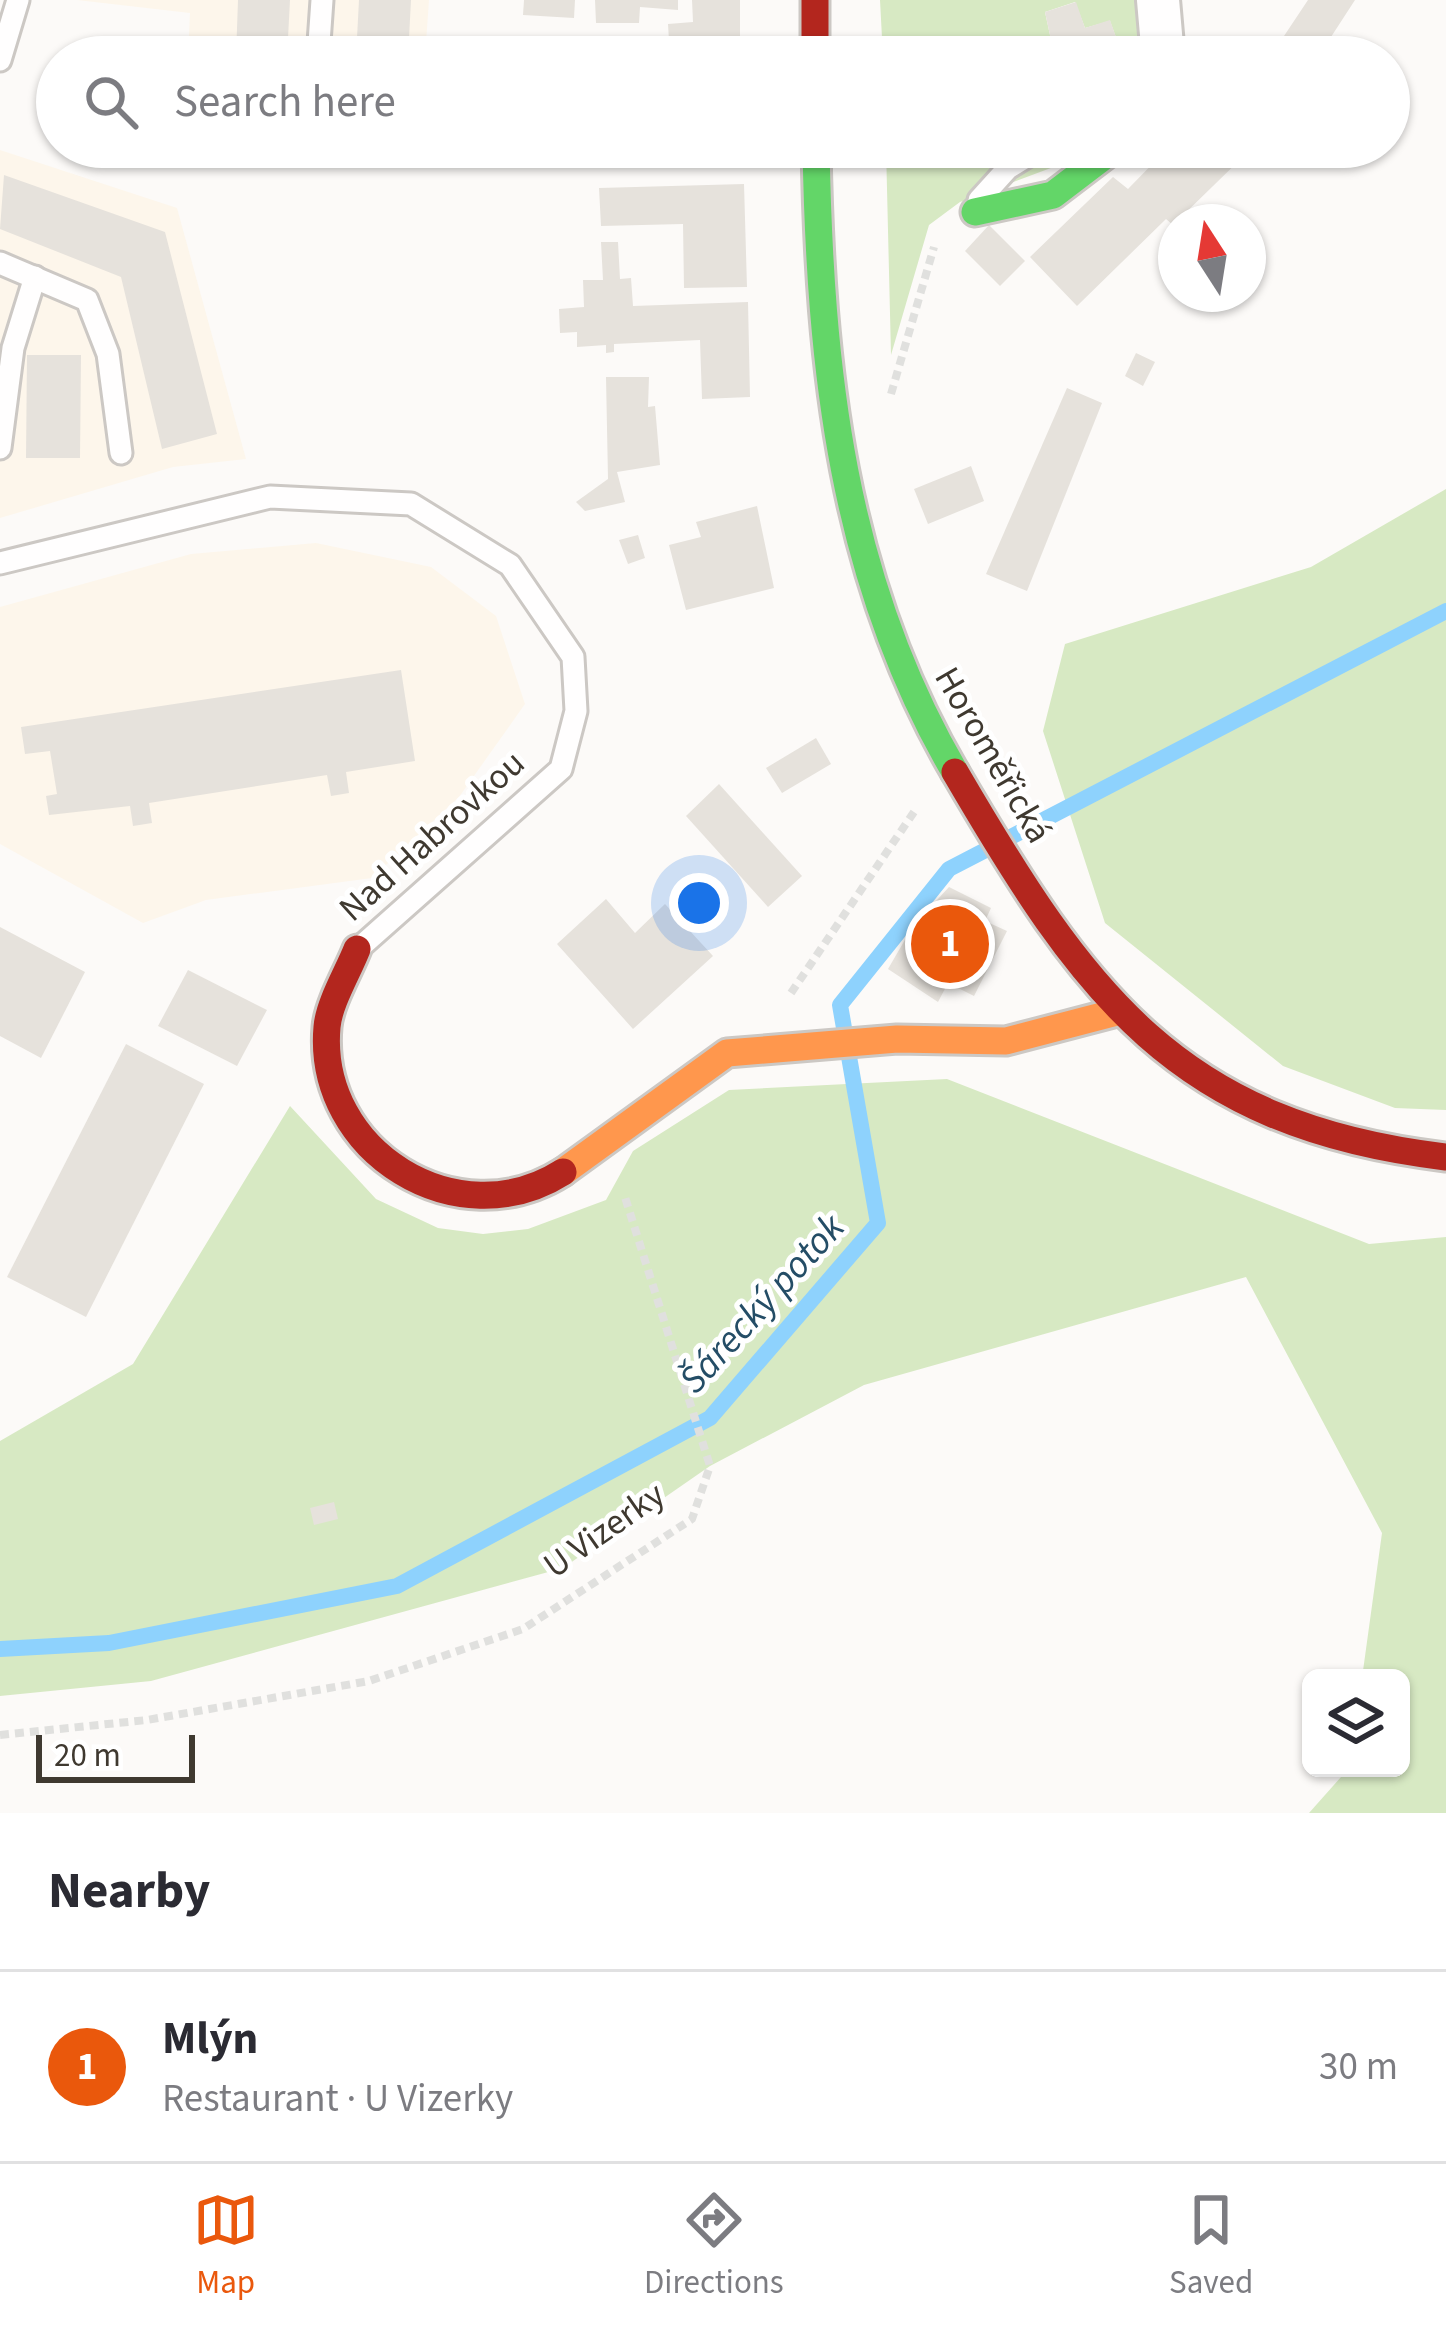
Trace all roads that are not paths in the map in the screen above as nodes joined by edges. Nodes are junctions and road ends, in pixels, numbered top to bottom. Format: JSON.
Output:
{"nodes":[{"id":1,"x":18,"y":0,"type":"edge"},
{"id":2,"x":322,"y":0,"type":"edge"},
{"id":3,"x":815,"y":0,"type":"edge"},
{"id":4,"x":1158,"y":0,"type":"edge"},
{"id":5,"x":319,"y":36,"type":"edge"},
{"id":6,"x":815,"y":36,"type":"edge"},
{"id":7,"x":1161,"y":36,"type":"edge"},
{"id":8,"x":0,"y":60,"type":"edge"},
{"id":9,"x":816,"y":168,"type":"edge"},
{"id":10,"x":1014,"y":168,"type":"edge"},
{"id":11,"x":1094,"y":168,"type":"edge"},
{"id":12,"x":975,"y":212,"type":"joint"},
{"id":13,"x":0,"y":263,"type":"edge"},
{"id":14,"x":34,"y":277,"type":"junction"},
{"id":15,"x":0,"y":448,"type":"edge"},
{"id":16,"x":121,"y":453,"type":"dead end"},
{"id":17,"x":0,"y":563,"type":"edge"},
{"id":18,"x":357,"y":949,"type":"joint"},
{"id":19,"x":1117,"y":1012,"type":"junction"},
{"id":20,"x":1446,"y":1157,"type":"edge"}],
"edges":[{"from":1,"to":8,"type":"lane"},
{"from":2,"to":5,"type":"lane"},
{"from":3,"to":6,"type":"main road"},
{"from":4,"to":7,"type":"street"},
{"from":9,"to":19,"type":"main road","name":"Horoměřická"},
{"from":10,"to":12,"type":"lane"},
{"from":11,"to":12,"type":"main road"},
{"from":13,"to":14,"type":"lane"},
{"from":14,"to":15,"type":"lane"},
{"from":14,"to":16,"type":"lane"},
{"from":17,"to":18,"type":"lane","name":"Nad Habrovkou"},
{"from":18,"to":19,"type":"main road","name":"Nad Habrovkou"},
{"from":19,"to":20,"type":"main road","name":"Horoměřická"}]}
